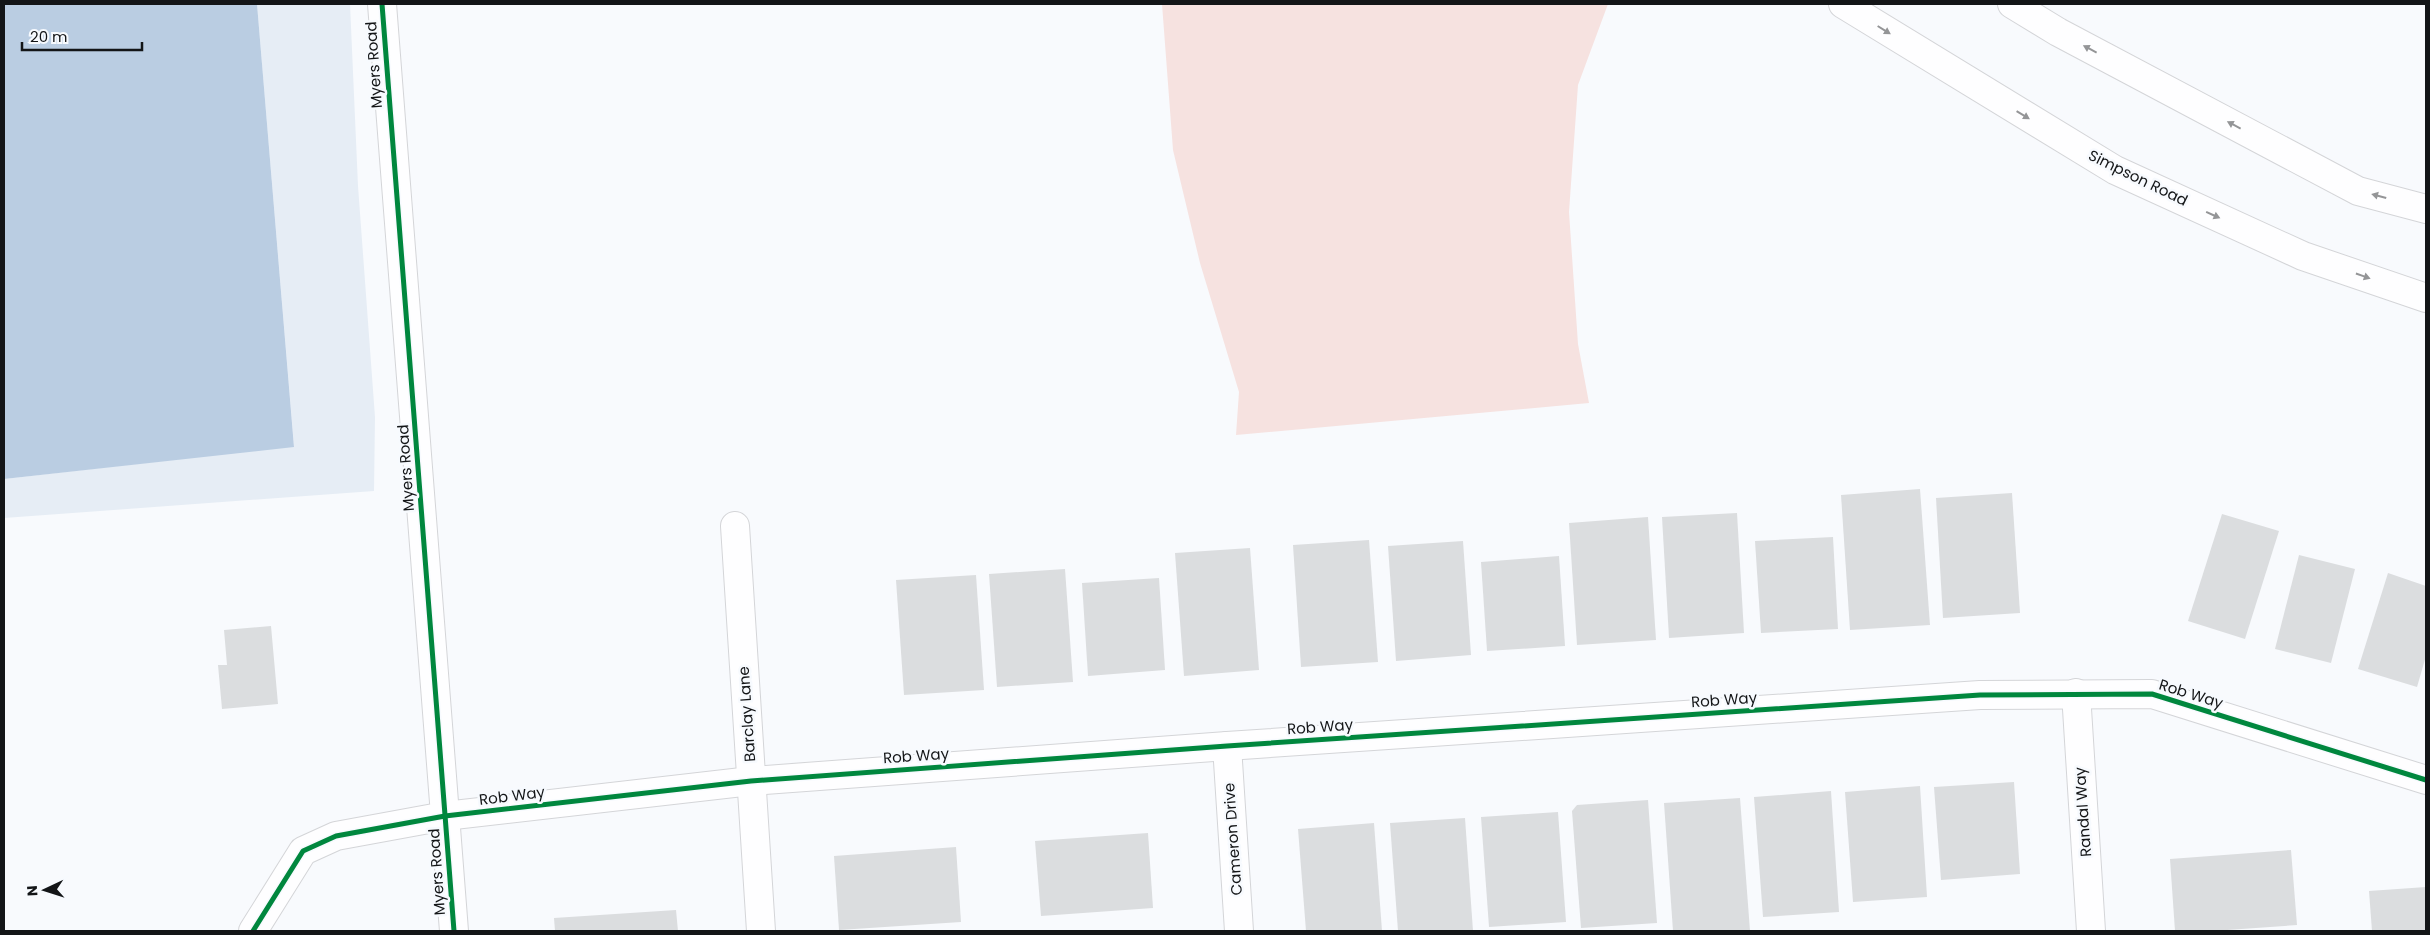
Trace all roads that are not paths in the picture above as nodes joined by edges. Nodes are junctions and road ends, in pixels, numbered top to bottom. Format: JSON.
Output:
{"nodes":[{"id":1,"x":382,"y":4,"type":"edge"},
{"id":2,"x":1843,"y":4,"type":"edge"},
{"id":3,"x":2012,"y":4,"type":"edge"},
{"id":4,"x":2426,"y":209,"type":"edge"},
{"id":5,"x":2426,"y":298,"type":"edge"},
{"id":6,"x":735,"y":526,"type":"dead end"},
{"id":7,"x":2076,"y":693,"type":"junction"},
{"id":8,"x":1227,"y":746,"type":"junction"},
{"id":9,"x":2426,"y":780,"type":"edge"},
{"id":10,"x":751,"y":781,"type":"junction"},
{"id":11,"x":445,"y":816,"type":"junction"},
{"id":12,"x":253,"y":931,"type":"edge"},
{"id":13,"x":454,"y":931,"type":"edge"},
{"id":14,"x":762,"y":931,"type":"edge"},
{"id":15,"x":1239,"y":931,"type":"edge"},
{"id":16,"x":2091,"y":931,"type":"edge"}],
"edges":[{"from":1,"to":11,"type":"street","name":"Myers Road"},
{"from":2,"to":5,"type":"street","name":"Simpson Road","one_way":true},
{"from":4,"to":3,"type":"street","one_way":true},
{"from":6,"to":10,"type":"street","name":"Barclay Lane"},
{"from":7,"to":8,"type":"street","name":"Rob Way"},
{"from":7,"to":9,"type":"street","name":"Rob Way"},
{"from":7,"to":16,"type":"street","name":"Randal Way"},
{"from":8,"to":10,"type":"street","name":"Rob Way"},
{"from":8,"to":15,"type":"street","name":"Cameron Drive"},
{"from":10,"to":11,"type":"street","name":"Rob Way"},
{"from":10,"to":14,"type":"street","name":"Barclay Lane"},
{"from":11,"to":12,"type":"street","name":"Rob Way"},
{"from":11,"to":13,"type":"street","name":"Myers Road"}]}
